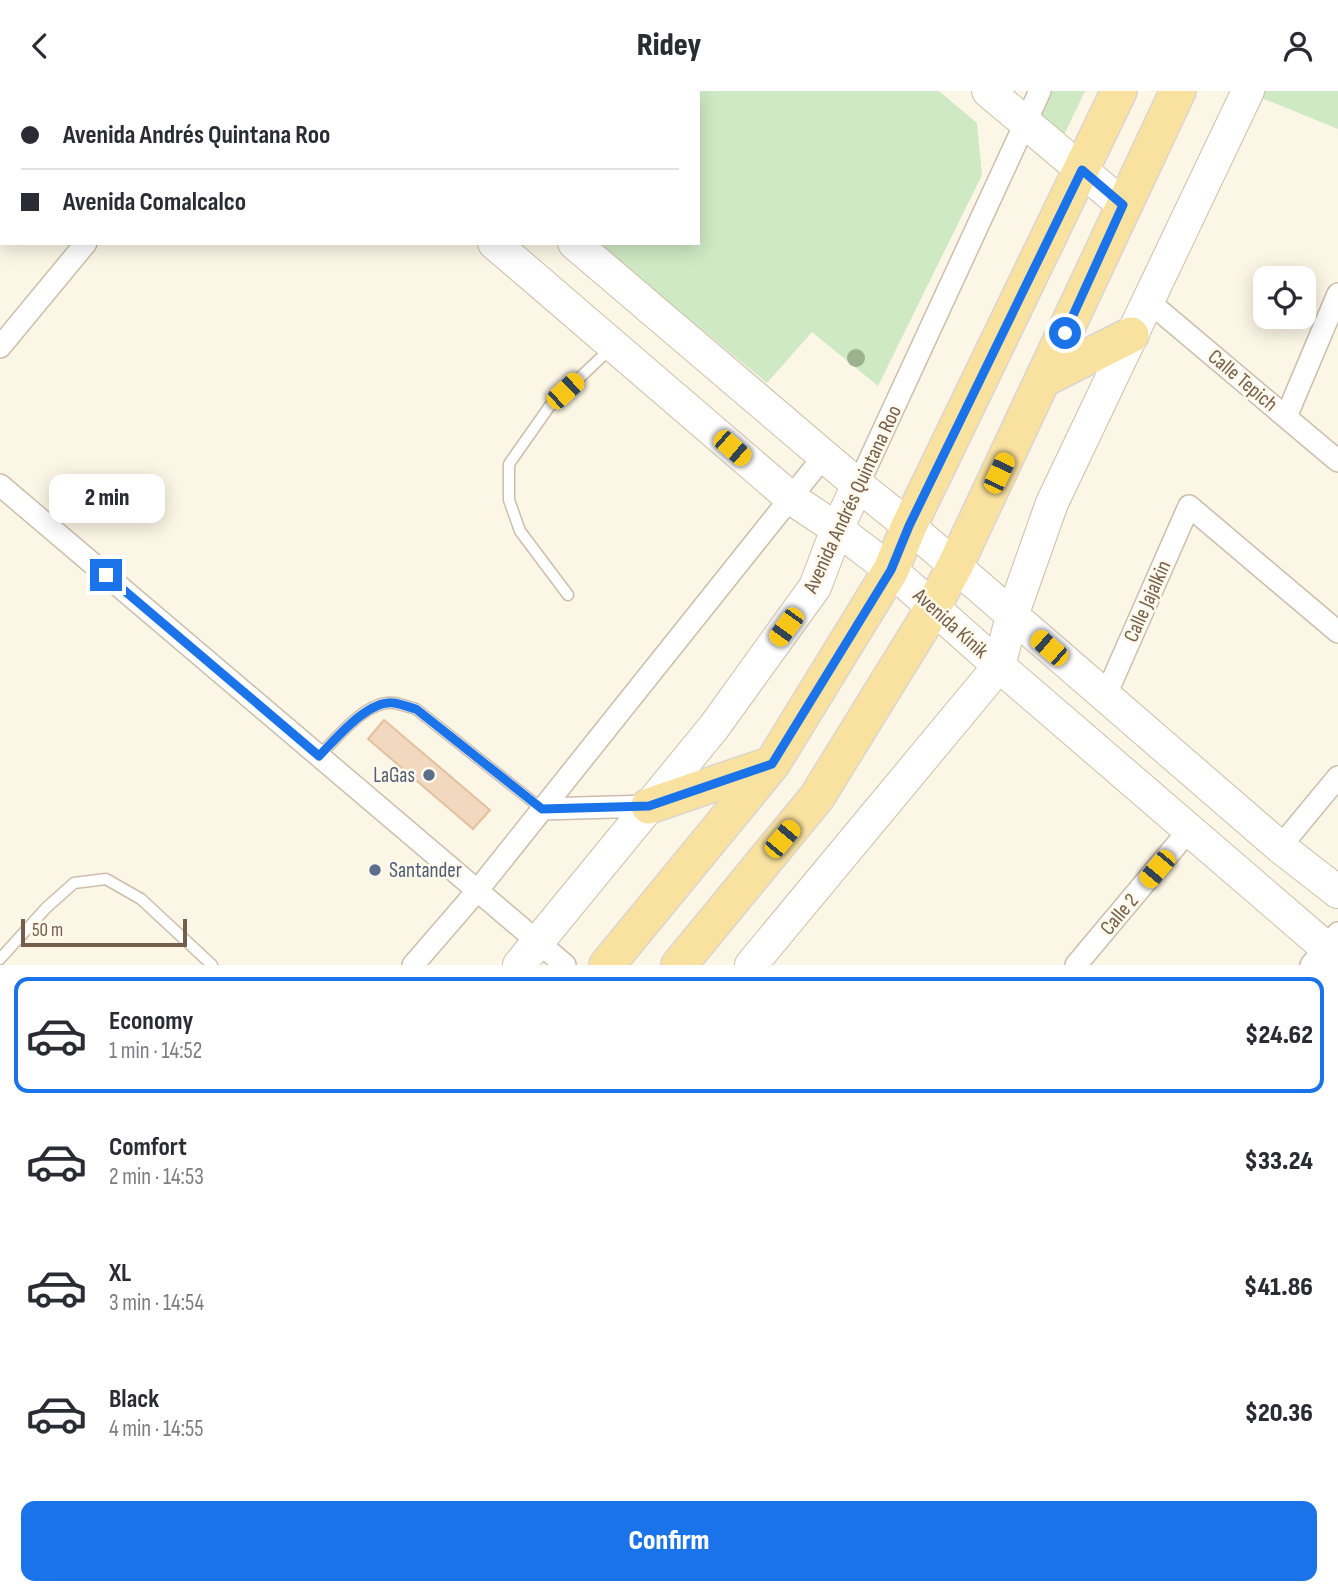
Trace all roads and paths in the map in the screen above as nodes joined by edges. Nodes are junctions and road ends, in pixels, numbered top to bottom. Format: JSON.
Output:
{"nodes":[{"id":1,"x":988,"y":91,"type":"edge"},
{"id":2,"x":1040,"y":91,"type":"edge"},
{"id":3,"x":1119,"y":91,"type":"edge"},
{"id":4,"x":1178,"y":91,"type":"edge"},
{"id":5,"x":1248,"y":91,"type":"edge"},
{"id":6,"x":1026,"y":123,"type":"junction"},
{"id":7,"x":1082,"y":170,"type":"junction"},
{"id":8,"x":1123,"y":205,"type":"junction"},
{"id":9,"x":84,"y":245,"type":"edge"},
{"id":10,"x":496,"y":245,"type":"edge"},
{"id":11,"x":576,"y":245,"type":"edge"},
{"id":12,"x":1338,"y":294,"type":"edge"},
{"id":13,"x":1147,"y":300,"type":"junction"},
{"id":14,"x":1131,"y":335,"type":"junction"},
{"id":15,"x":613,"y":346,"type":"junction"},
{"id":16,"x":0,"y":347,"type":"edge"},
{"id":17,"x":1044,"y":379,"type":"junction"},
{"id":18,"x":1286,"y":417,"type":"junction"},
{"id":19,"x":824,"y":456,"type":"junction"},
{"id":20,"x":1338,"y":461,"type":"edge"},
{"id":21,"x":0,"y":485,"type":"edge"},
{"id":22,"x":858,"y":485,"type":"junction"},
{"id":23,"x":792,"y":499,"type":"junction"},
{"id":24,"x":909,"y":526,"type":"junction"},
{"id":25,"x":837,"y":529,"type":"junction"},
{"id":26,"x":955,"y":566,"type":"junction"},
{"id":27,"x":891,"y":570,"type":"junction"},
{"id":28,"x":568,"y":594,"type":"dead end"},
{"id":29,"x":933,"y":607,"type":"junction"},
{"id":30,"x":1012,"y":616,"type":"junction"},
{"id":31,"x":1338,"y":632,"type":"edge"},
{"id":32,"x":999,"y":666,"type":"junction"},
{"id":33,"x":1105,"y":697,"type":"junction"},
{"id":34,"x":319,"y":756,"type":"junction"},
{"id":35,"x":772,"y":764,"type":"junction"},
{"id":36,"x":1338,"y":777,"type":"edge"},
{"id":37,"x":649,"y":806,"type":"junction"},
{"id":38,"x":542,"y":809,"type":"junction"},
{"id":39,"x":1189,"y":830,"type":"junction"},
{"id":40,"x":1280,"y":847,"type":"junction"},
{"id":41,"x":477,"y":891,"type":"junction"},
{"id":42,"x":1338,"y":892,"type":"edge"},
{"id":43,"x":1328,"y":951,"type":"edge"},
{"id":44,"x":528,"y":954,"type":"edge"},
{"id":45,"x":0,"y":959,"type":"edge"},
{"id":46,"x":212,"y":965,"type":"edge"},
{"id":47,"x":414,"y":965,"type":"edge"},
{"id":48,"x":565,"y":965,"type":"edge"},
{"id":49,"x":607,"y":965,"type":"edge"},
{"id":50,"x":679,"y":965,"type":"edge"},
{"id":51,"x":751,"y":965,"type":"edge"},
{"id":52,"x":1076,"y":965,"type":"edge"}],
"edges":[{"from":1,"to":6,"type":"main road"},
{"from":2,"to":6,"type":"street","name":"Avenida Andrés Quintana Roo"},
{"from":3,"to":7,"type":"main road"},
{"from":4,"to":8,"type":"main road"},
{"from":5,"to":13,"type":"main road"},
{"from":6,"to":7,"type":"main road"},
{"from":6,"to":22,"type":"street","name":"Avenida Andrés Quintana Roo"},
{"from":7,"to":8,"type":"main road"},
{"from":7,"to":24,"type":"main road"},
{"from":8,"to":17,"type":"main road"},
{"from":9,"to":16,"type":"street"},
{"from":10,"to":15,"type":"main road","name":"Avenida Kinik"},
{"from":11,"to":19,"type":"main road"},
{"from":12,"to":18,"type":"street"},
{"from":13,"to":14,"type":"main road"},
{"from":13,"to":18,"type":"street","name":"Calle Tepich"},
{"from":14,"to":17,"type":"main road"},
{"from":14,"to":30,"type":"main road"},
{"from":15,"to":23,"type":"main road","name":"Avenida Kinik"},
{"from":15,"to":28,"type":"lane"},
{"from":17,"to":26,"type":"main road"},
{"from":18,"to":20,"type":"street","name":"Calle Tepich"},
{"from":19,"to":22,"type":"main road"},
{"from":19,"to":23,"type":"street"},
{"from":21,"to":34,"type":"street"},
{"from":22,"to":24,"type":"main road"},
{"from":22,"to":25,"type":"main road","name":"Avenida Andrés Quintana Roo"},
{"from":23,"to":25,"type":"main road","name":"Avenida Kinik"},
{"from":23,"to":38,"type":"street"},
{"from":24,"to":26,"type":"main road"},
{"from":24,"to":27,"type":"main road"},
{"from":25,"to":27,"type":"main road","name":"Avenida Kinik"},
{"from":25,"to":37,"type":"main road","name":"Avenida Andrés Quintana Roo"},
{"from":26,"to":29,"type":"main road"},
{"from":26,"to":30,"type":"main road"},
{"from":27,"to":29,"type":"main road","name":"Avenida Kinik"},
{"from":27,"to":35,"type":"main road"},
{"from":29,"to":32,"type":"main road","name":"Avenida Kinik"},
{"from":29,"to":50,"type":"main road"},
{"from":30,"to":32,"type":"main road"},
{"from":30,"to":33,"type":"main road"},
{"from":31,"to":33,"type":"street","name":"Calle Jajalkin"},
{"from":32,"to":39,"type":"main road","name":"Avenida Kinik"},
{"from":32,"to":51,"type":"main road"},
{"from":33,"to":40,"type":"main road"},
{"from":34,"to":38,"type":"lane"},
{"from":34,"to":41,"type":"street"},
{"from":35,"to":37,"type":"main road"},
{"from":35,"to":49,"type":"main road"},
{"from":36,"to":40,"type":"street"},
{"from":37,"to":38,"type":"street"},
{"from":37,"to":44,"type":"main road","name":"Avenida Andrés Quintana Roo"},
{"from":38,"to":41,"type":"street"},
{"from":39,"to":43,"type":"main road","name":"Avenida Kinik"},
{"from":39,"to":52,"type":"street","name":"Calle 2"},
{"from":40,"to":42,"type":"main road"},
{"from":41,"to":44,"type":"street"},
{"from":41,"to":47,"type":"street"},
{"from":44,"to":48,"type":"street"},
{"from":45,"to":46,"type":"lane"}]}
